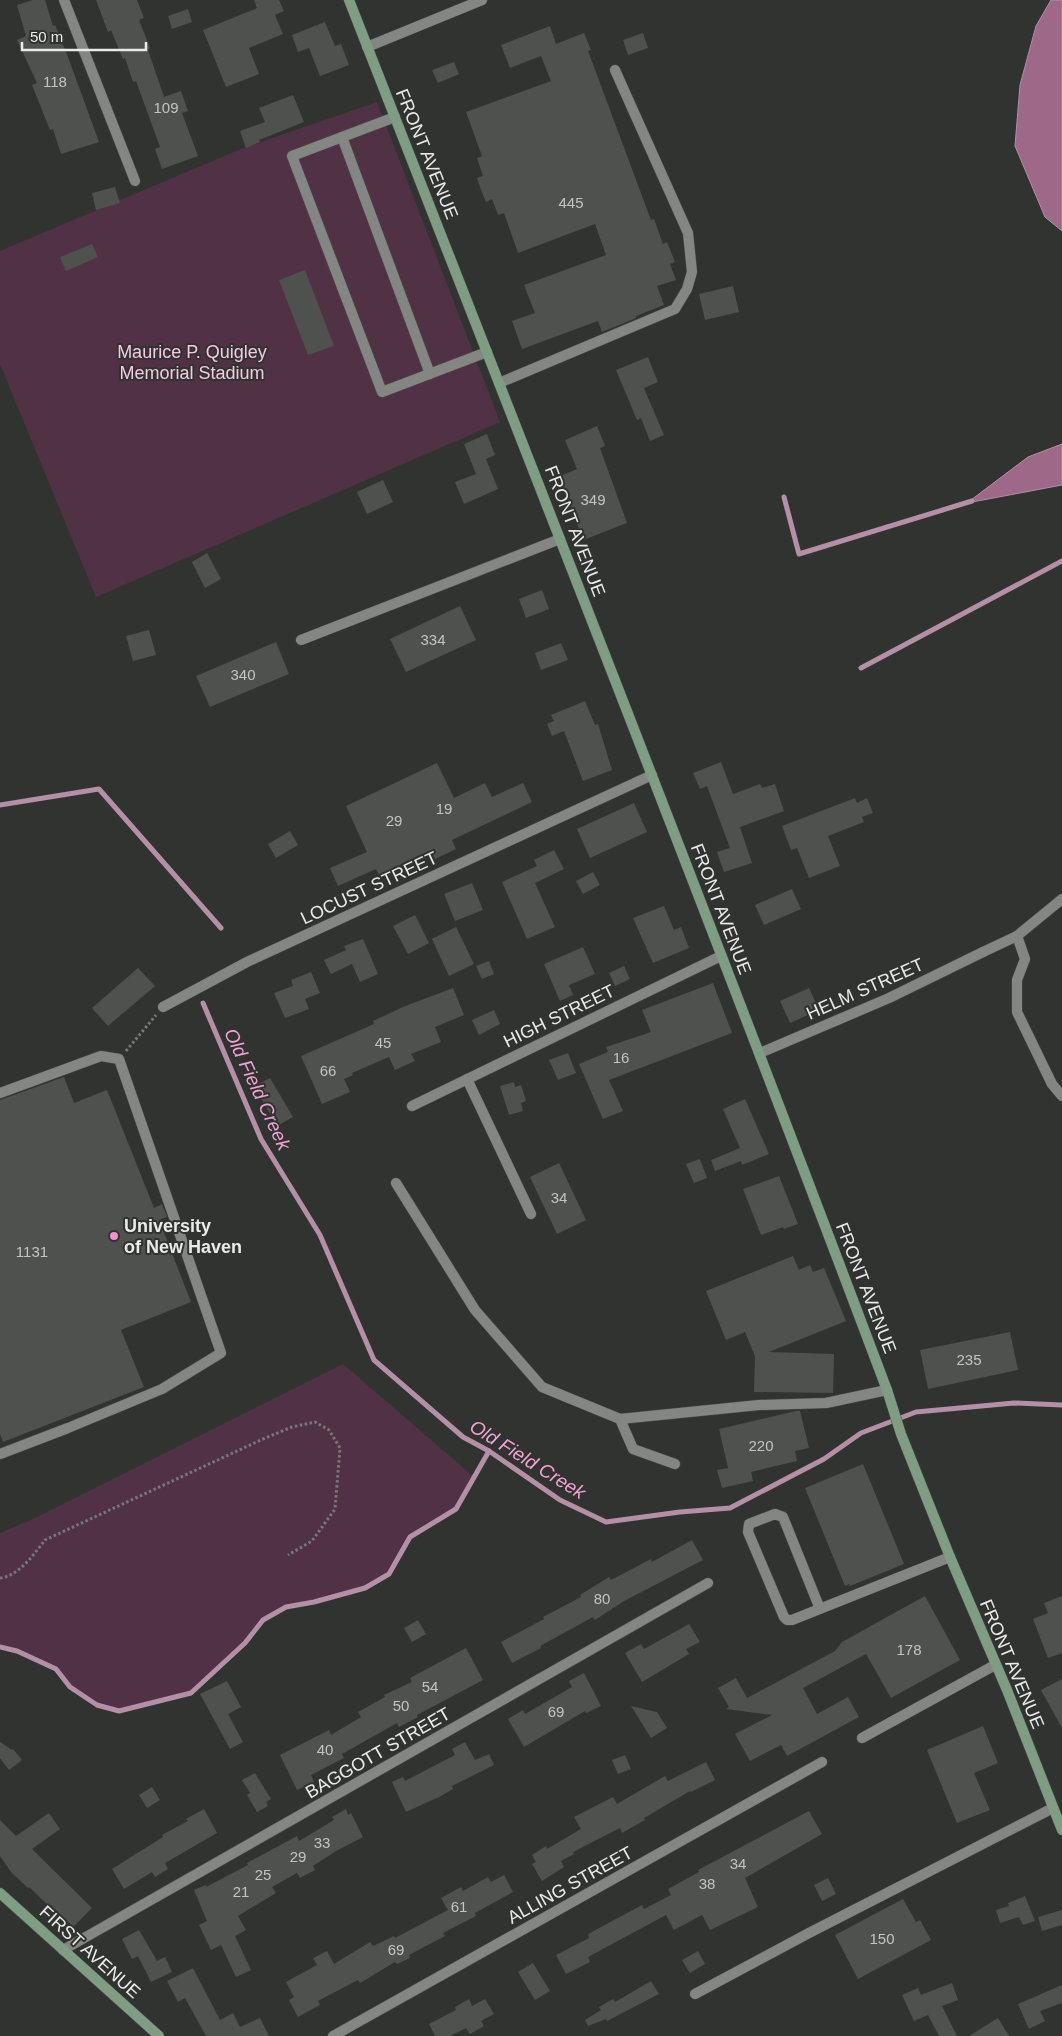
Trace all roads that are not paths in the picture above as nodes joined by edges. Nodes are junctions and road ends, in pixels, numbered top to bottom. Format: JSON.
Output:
{"nodes":[{"id":1,"x":64,"y":0,"type":"edge"},
{"id":2,"x":349,"y":0,"type":"edge"},
{"id":3,"x":482,"y":0,"type":"edge"},
{"id":4,"x":367,"y":47,"type":"junction"},
{"id":5,"x":615,"y":70,"type":"dead end"},
{"id":6,"x":395,"y":117,"type":"junction"},
{"id":7,"x":342,"y":137,"type":"junction"},
{"id":8,"x":135,"y":181,"type":"dead end"},
{"id":9,"x":487,"y":352,"type":"junction"},
{"id":10,"x":430,"y":374,"type":"junction"},
{"id":11,"x":499,"y":383,"type":"junction"},
{"id":12,"x":560,"y":539,"type":"junction"},
{"id":13,"x":302,"y":640,"type":"dead end"},
{"id":14,"x":652,"y":775,"type":"junction"},
{"id":15,"x":1062,"y":899,"type":"edge"},
{"id":16,"x":1017,"y":936,"type":"junction"},
{"id":17,"x":721,"y":956,"type":"junction"},
{"id":18,"x":163,"y":1007,"type":"road end"},
{"id":19,"x":760,"y":1053,"type":"junction"},
{"id":20,"x":467,"y":1079,"type":"junction"},
{"id":21,"x":0,"y":1093,"type":"edge"},
{"id":22,"x":1062,"y":1096,"type":"edge"},
{"id":23,"x":412,"y":1106,"type":"dead end"},
{"id":24,"x":396,"y":1183,"type":"dead end"},
{"id":25,"x":532,"y":1214,"type":"dead end"},
{"id":26,"x":887,"y":1390,"type":"junction"},
{"id":27,"x":620,"y":1419,"type":"junction"},
{"id":28,"x":0,"y":1454,"type":"edge"},
{"id":29,"x":675,"y":1464,"type":"dead end"},
{"id":30,"x":950,"y":1557,"type":"junction"},
{"id":31,"x":708,"y":1583,"type":"dead end"},
{"id":32,"x":820,"y":1609,"type":"junction"},
{"id":33,"x":995,"y":1665,"type":"junction"},
{"id":34,"x":862,"y":1738,"type":"dead end"},
{"id":35,"x":822,"y":1762,"type":"dead end"},
{"id":36,"x":1053,"y":1808,"type":"junction"},
{"id":37,"x":1062,"y":1830,"type":"edge"},
{"id":38,"x":0,"y":1893,"type":"edge"},
{"id":39,"x":62,"y":1950,"type":"junction"},
{"id":40,"x":695,"y":1994,"type":"dead end"},
{"id":41,"x":159,"y":2036,"type":"edge"},
{"id":42,"x":334,"y":2036,"type":"edge"}],
"edges":[{"from":1,"to":8,"type":"street"},
{"from":2,"to":4,"type":"street","name":"FRONT AVENUE"},
{"from":3,"to":4,"type":"street"},
{"from":4,"to":6,"type":"street","name":"FRONT AVENUE"},
{"from":5,"to":11,"type":"street"},
{"from":6,"to":7,"type":"street"},
{"from":6,"to":9,"type":"street","name":"FRONT AVENUE"},
{"from":7,"to":10,"type":"street"},
{"from":7,"to":10,"type":"street"},
{"from":9,"to":10,"type":"street"},
{"from":9,"to":11,"type":"street","name":"FRONT AVENUE"},
{"from":11,"to":12,"type":"street","name":"FRONT AVENUE"},
{"from":12,"to":13,"type":"street"},
{"from":12,"to":14,"type":"street","name":"FRONT AVENUE"},
{"from":14,"to":17,"type":"street","name":"FRONT AVENUE"},
{"from":14,"to":18,"type":"street","name":"LOCUST STREET"},
{"from":15,"to":16,"type":"street","name":"HELM STREET"},
{"from":16,"to":19,"type":"street","name":"HELM STREET"},
{"from":16,"to":22,"type":"street"},
{"from":17,"to":19,"type":"street","name":"FRONT AVENUE"},
{"from":17,"to":20,"type":"street","name":"HIGH STREET"},
{"from":19,"to":26,"type":"street","name":"FRONT AVENUE"},
{"from":20,"to":23,"type":"street","name":"HIGH STREET"},
{"from":20,"to":25,"type":"street"},
{"from":21,"to":28,"type":"street"},
{"from":24,"to":27,"type":"street"},
{"from":26,"to":27,"type":"street"},
{"from":26,"to":30,"type":"street","name":"FRONT AVENUE"},
{"from":27,"to":29,"type":"street"},
{"from":30,"to":32,"type":"street"},
{"from":30,"to":33,"type":"street","name":"FRONT AVENUE"},
{"from":31,"to":39,"type":"street","name":"BAGGOTT STREET"},
{"from":32,"to":32,"type":"street"},
{"from":33,"to":34,"type":"street"},
{"from":33,"to":36,"type":"street","name":"FRONT AVENUE"},
{"from":35,"to":42,"type":"street","name":"ALLING STREET"},
{"from":36,"to":37,"type":"street","name":"FRONT AVENUE"},
{"from":36,"to":40,"type":"street"},
{"from":38,"to":39,"type":"street","name":"FIRST AVENUE"},
{"from":39,"to":41,"type":"street","name":"FIRST AVENUE"}]}
